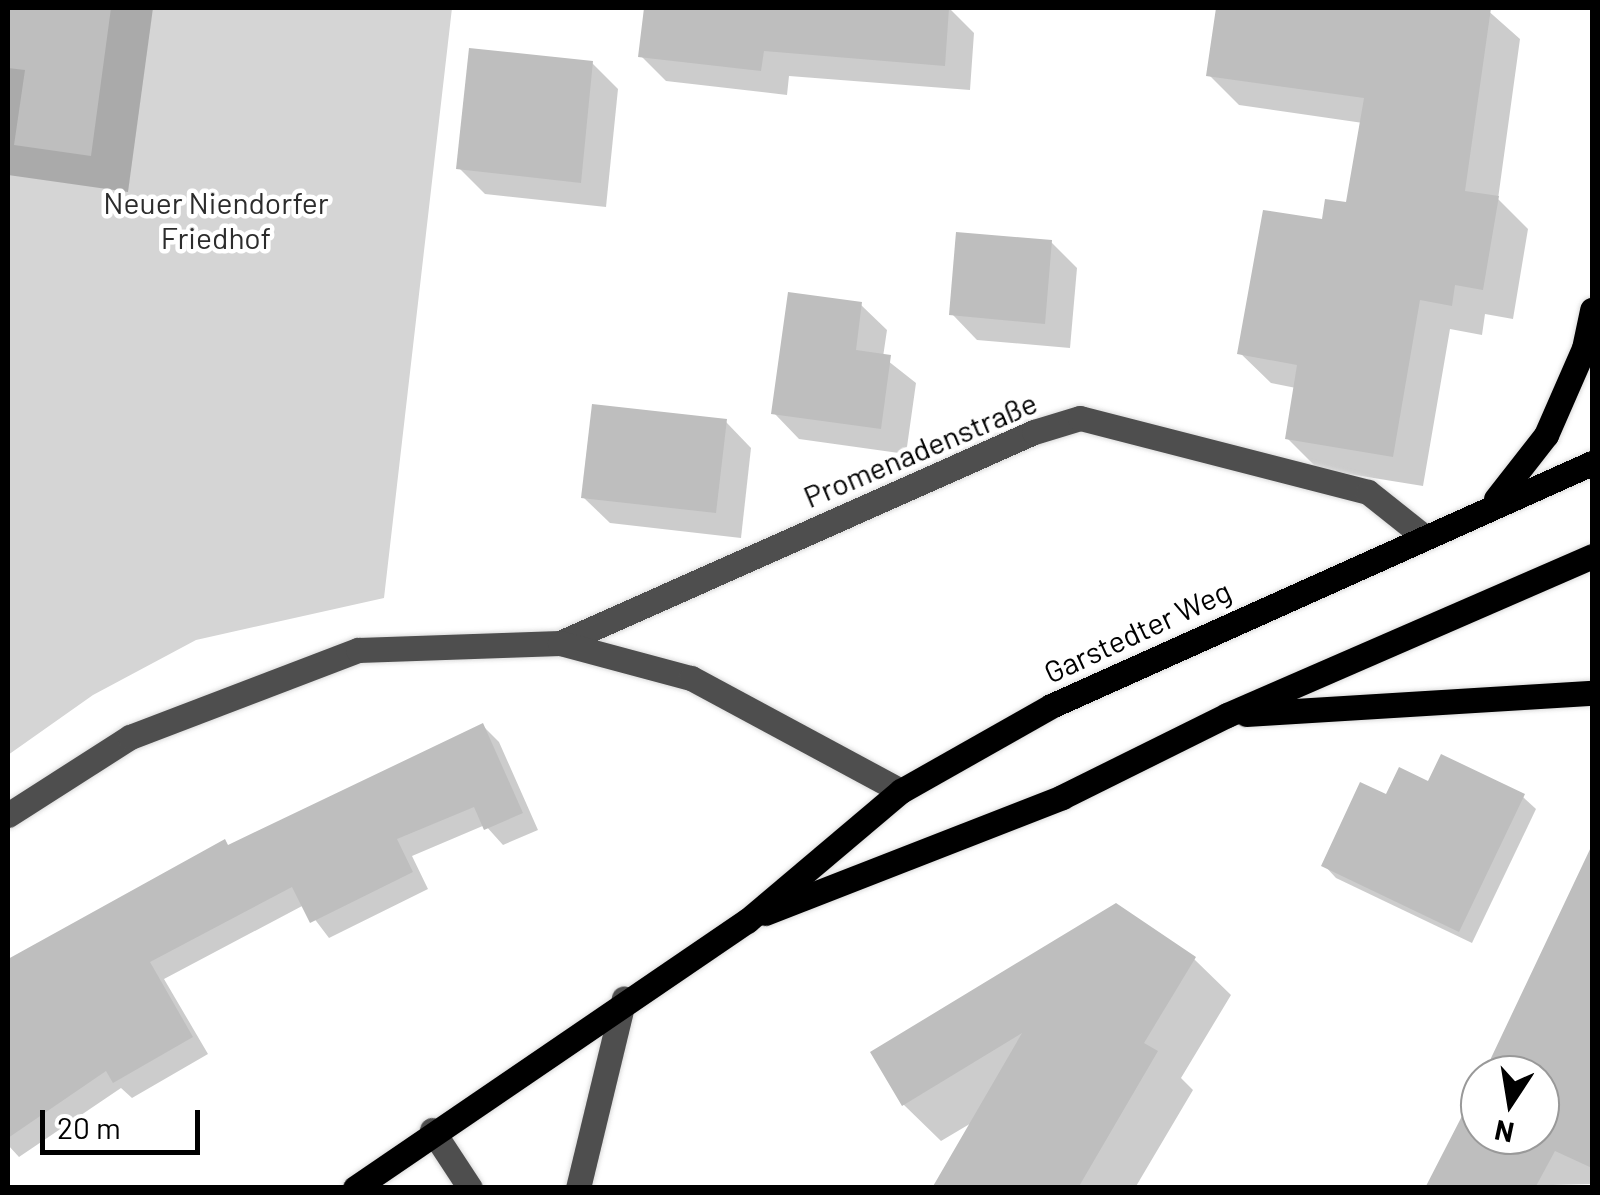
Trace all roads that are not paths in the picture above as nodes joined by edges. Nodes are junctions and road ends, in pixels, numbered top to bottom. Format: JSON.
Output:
{"nodes":[{"id":1,"x":1592,"y":310,"type":"edge"},
{"id":2,"x":1592,"y":463,"type":"edge"},
{"id":3,"x":1493,"y":504,"type":"junction"},
{"id":4,"x":1422,"y":535,"type":"junction"},
{"id":5,"x":1592,"y":556,"type":"edge"},
{"id":6,"x":560,"y":643,"type":"junction"},
{"id":7,"x":1592,"y":692,"type":"edge"},
{"id":8,"x":1226,"y":716,"type":"junction"},
{"id":9,"x":901,"y":791,"type":"junction"},
{"id":10,"x":8,"y":815,"type":"edge"},
{"id":11,"x":746,"y":921,"type":"junction"},
{"id":12,"x":624,"y":998,"type":"junction"},
{"id":13,"x":432,"y":1130,"type":"junction"},
{"id":14,"x":356,"y":1188,"type":"edge"},
{"id":15,"x":470,"y":1188,"type":"edge"},
{"id":16,"x":578,"y":1188,"type":"edge"}],
"edges":[{"from":1,"to":3,"type":"main road"},
{"from":2,"to":3,"type":"main road","name":"Garstedter Weg"},
{"from":3,"to":4,"type":"main road","name":"Garstedter Weg"},
{"from":4,"to":6,"type":"street","name":"Promenadenstraße"},
{"from":4,"to":9,"type":"main road","name":"Garstedter Weg"},
{"from":5,"to":8,"type":"main road","name":"Garstedter Weg"},
{"from":6,"to":9,"type":"street","name":"Promenadenstraße"},
{"from":6,"to":10,"type":"street","name":"Promenadenstraße"},
{"from":7,"to":8,"type":"main road"},
{"from":8,"to":11,"type":"main road","name":"Garstedter Weg"},
{"from":9,"to":11,"type":"main road","name":"Garstedter Weg"},
{"from":11,"to":12,"type":"main road","name":"Garstedter Weg"},
{"from":12,"to":13,"type":"main road","name":"Garstedter Weg"},
{"from":12,"to":16,"type":"street"},
{"from":13,"to":14,"type":"main road","name":"Garstedter Weg"},
{"from":13,"to":15,"type":"street"}]}
